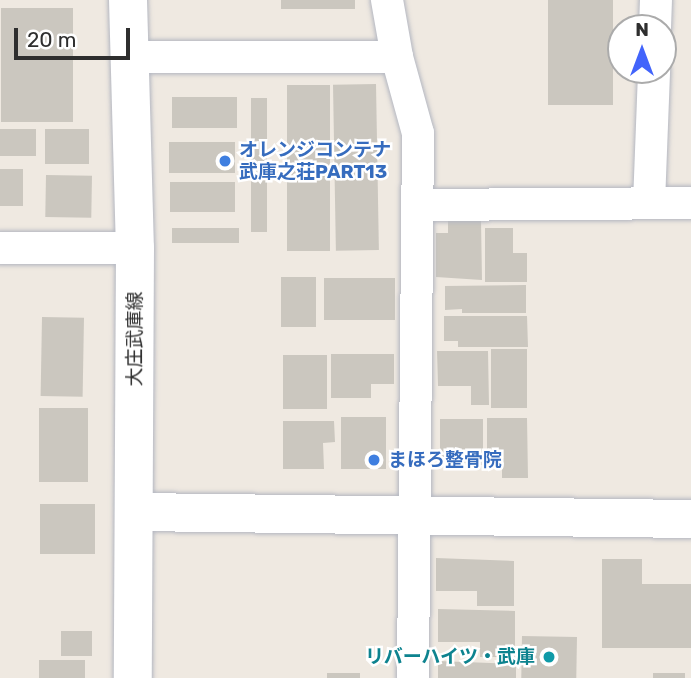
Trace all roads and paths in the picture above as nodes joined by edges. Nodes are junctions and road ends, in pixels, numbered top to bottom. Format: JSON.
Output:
{"nodes":[{"id":1,"x":128,"y":0,"type":"edge"},
{"id":2,"x":387,"y":0,"type":"edge"},
{"id":3,"x":129,"y":57,"type":"junction"},
{"id":4,"x":397,"y":57,"type":"junction"},
{"id":5,"x":653,"y":84,"type":"edge"},
{"id":6,"x":649,"y":203,"type":"junction"},
{"id":7,"x":691,"y":203,"type":"edge"},
{"id":8,"x":418,"y":205,"type":"junction"},
{"id":9,"x":0,"y":248,"type":"edge"},
{"id":10,"x":135,"y":248,"type":"junction"},
{"id":11,"x":135,"y":512,"type":"junction"},
{"id":12,"x":412,"y":518,"type":"junction"},
{"id":13,"x":691,"y":520,"type":"edge"},
{"id":14,"x":133,"y":678,"type":"edge"},
{"id":15,"x":413,"y":678,"type":"edge"}],
"edges":[{"from":1,"to":3,"type":"street","name":"大庄武庫線"},
{"from":2,"to":4,"type":"street"},
{"from":3,"to":4,"type":"street"},
{"from":3,"to":10,"type":"street","name":"大庄武庫線"},
{"from":4,"to":8,"type":"street"},
{"from":5,"to":6,"type":"street"},
{"from":6,"to":7,"type":"street"},
{"from":6,"to":8,"type":"street"},
{"from":8,"to":12,"type":"street"},
{"from":9,"to":10,"type":"street"},
{"from":10,"to":11,"type":"street","name":"大庄武庫線"},
{"from":11,"to":12,"type":"street"},
{"from":11,"to":14,"type":"street","name":"大庄武庫線"},
{"from":12,"to":13,"type":"street"},
{"from":12,"to":15,"type":"street"}]}
